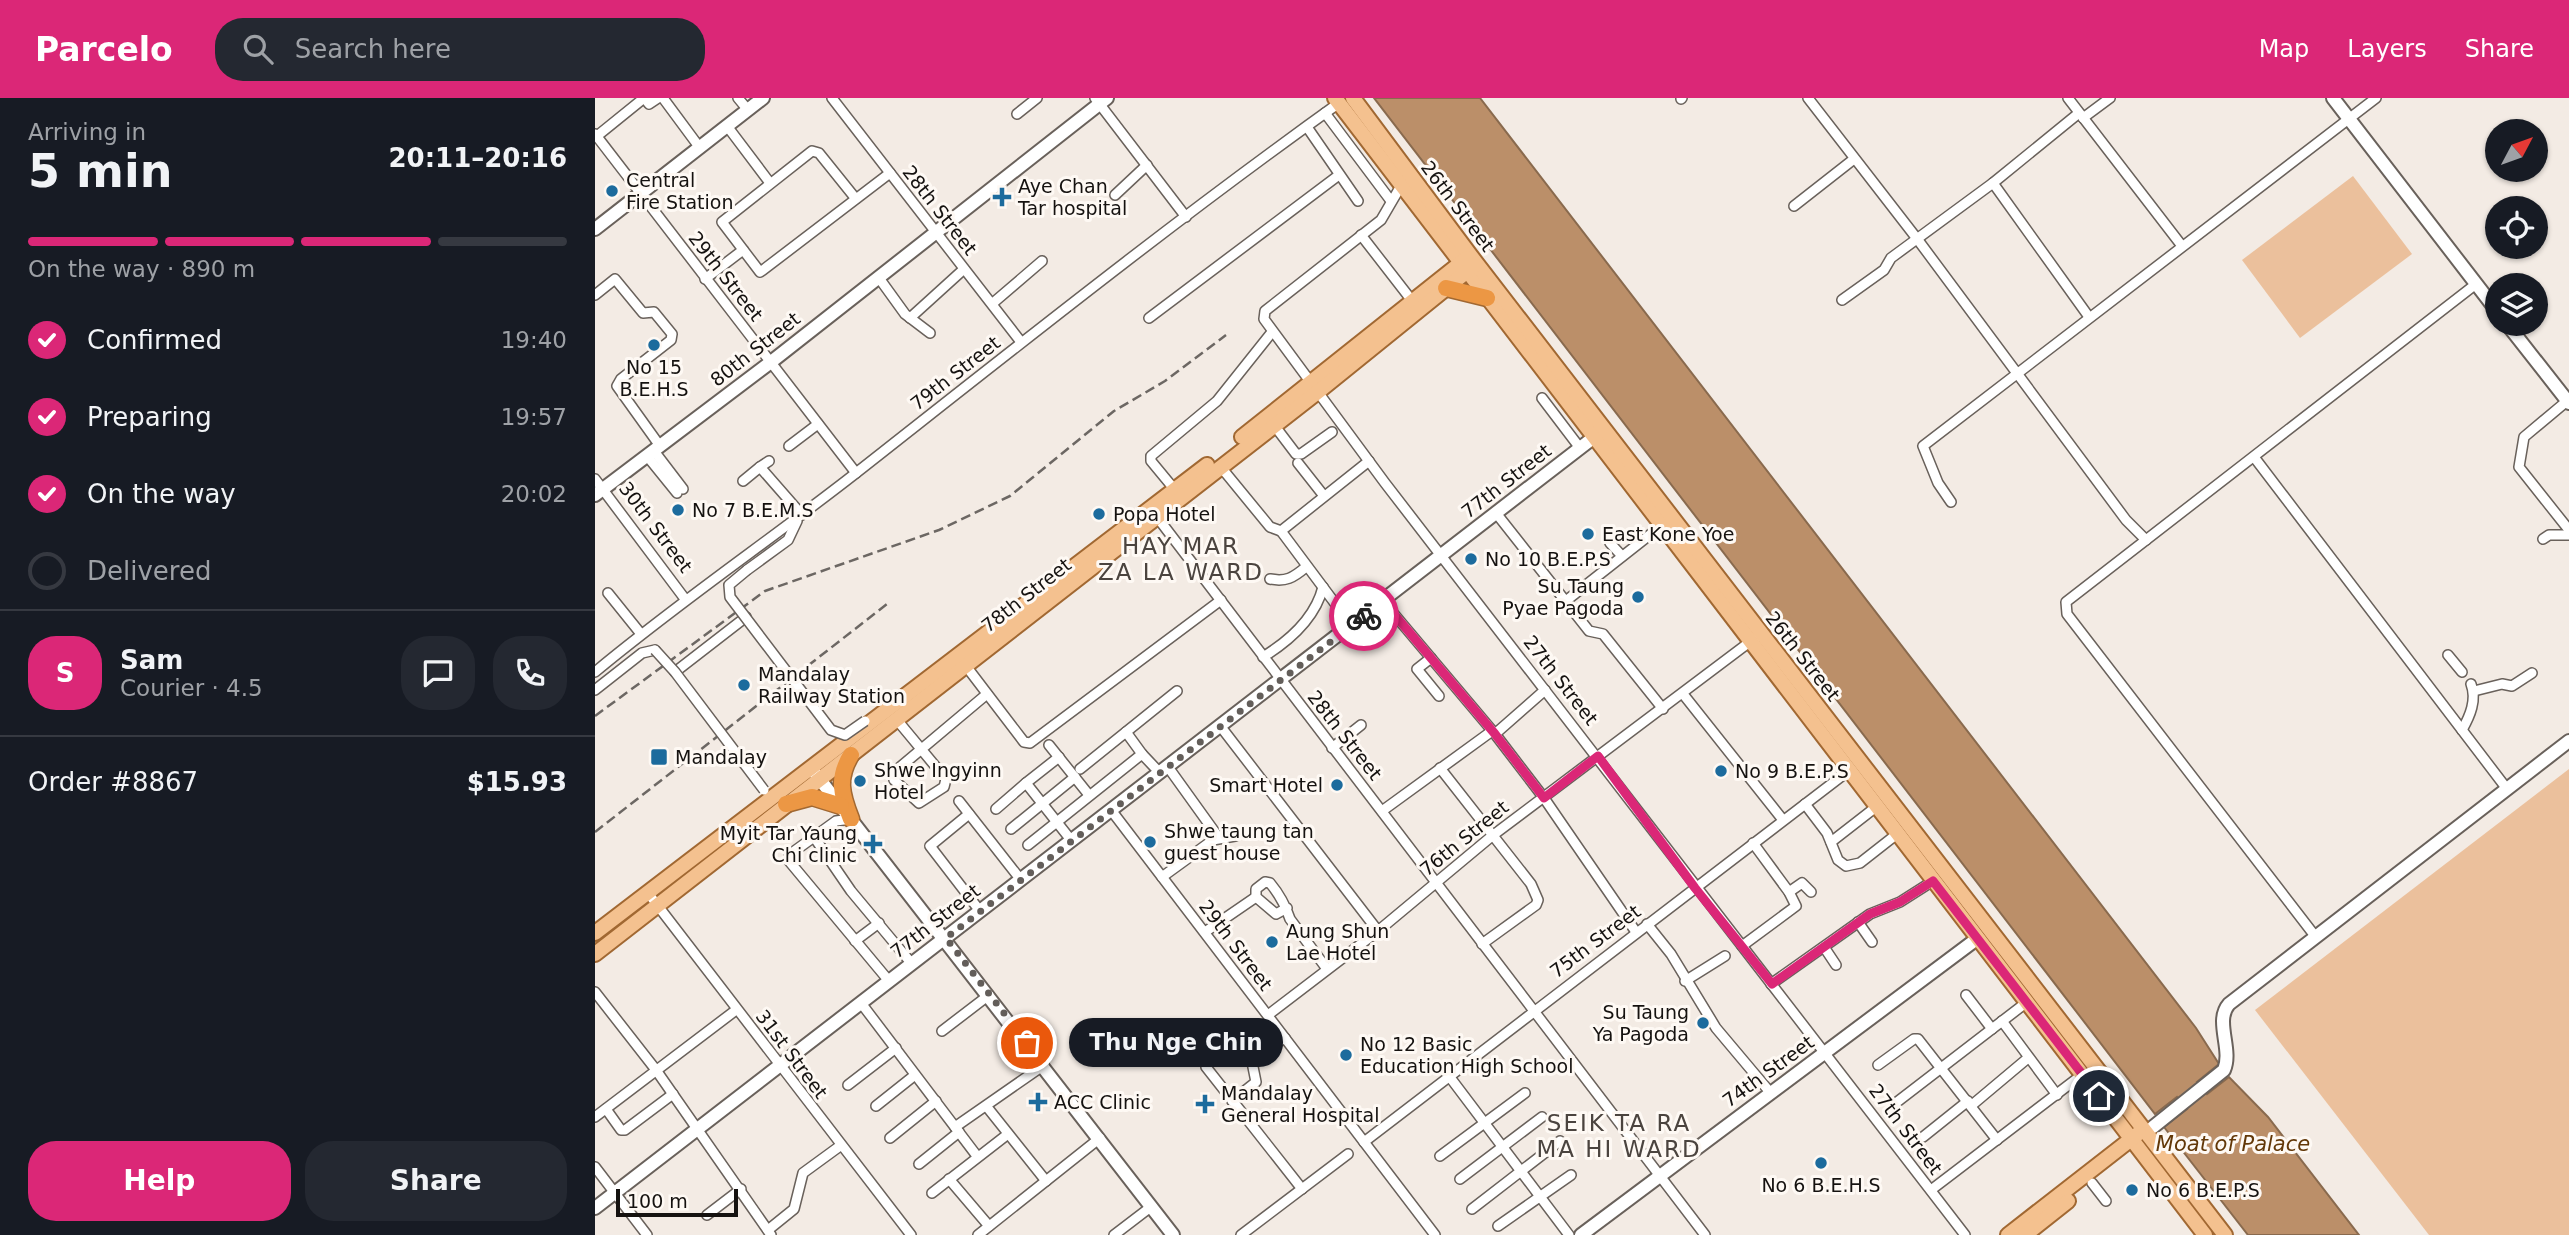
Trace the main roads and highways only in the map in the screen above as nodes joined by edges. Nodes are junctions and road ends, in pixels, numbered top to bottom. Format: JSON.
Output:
{"nodes":[{"id":1,"x":1342,"y":100,"type":"edge"},
{"id":2,"x":1469,"y":263,"type":"junction"},
{"id":3,"x":1446,"y":288,"type":"junction"},
{"id":4,"x":1487,"y":298,"type":"junction"},
{"id":5,"x":1316,"y":386,"type":"junction"},
{"id":6,"x":1154,"y":513,"type":"junction"},
{"id":7,"x":1757,"y":637,"type":"junction"},
{"id":8,"x":851,"y":755,"type":"junction"},
{"id":9,"x":815,"y":773,"type":"junction"},
{"id":10,"x":786,"y":804,"type":"junction"},
{"id":11,"x":652,"y":899,"type":"junction"},
{"id":12,"x":595,"y":933,"type":"edge"},
{"id":13,"x":595,"y":954,"type":"edge"},
{"id":14,"x":2151,"y":1128,"type":"junction"},
{"id":15,"x":2134,"y":1143,"type":"junction"},
{"id":16,"x":2008,"y":1235,"type":"edge"},
{"id":17,"x":2025,"y":1235,"type":"edge"},
{"id":18,"x":2204,"y":1235,"type":"edge"},
{"id":19,"x":2225,"y":1235,"type":"edge"}],
"edges":[{"from":1,"to":2,"type":"main road","name":"26th Street"},
{"from":1,"to":2,"type":"main road","name":"26th Street"},
{"from":2,"to":3,"type":"main road","name":"78th Street"},
{"from":2,"to":4,"type":"main road","name":"26th Street"},
{"from":2,"to":5,"type":"main road","name":"78th Street"},
{"from":2,"to":7,"type":"main road","name":"26th Street"},
{"from":3,"to":4,"type":"highway"},
{"from":3,"to":5,"type":"main road","name":"78th Street"},
{"from":4,"to":7,"type":"main road","name":"26th Street"},
{"from":5,"to":6,"type":"main road","name":"78th Street"},
{"from":5,"to":6,"type":"main road","name":"78th Street"},
{"from":6,"to":8,"type":"main road","name":"78th Street"},
{"from":6,"to":9,"type":"main road","name":"78th Street"},
{"from":7,"to":14,"type":"main road","name":"26th Street"},
{"from":7,"to":15,"type":"main road","name":"26th Street"},
{"from":8,"to":9,"type":"main road","name":"78th Street"},
{"from":8,"to":10,"type":"highway"},
{"from":9,"to":10,"type":"main road","name":"78th Street"},
{"from":9,"to":11,"type":"main road","name":"78th Street"},
{"from":10,"to":11,"type":"main road","name":"78th Street"},
{"from":11,"to":12,"type":"main road","name":"78th Street"},
{"from":11,"to":13,"type":"main road","name":"78th Street"},
{"from":14,"to":15,"type":"main road"},
{"from":14,"to":19,"type":"main road","name":"26th Street"},
{"from":15,"to":16,"type":"main road"},
{"from":15,"to":17,"type":"main road"},
{"from":15,"to":18,"type":"main road","name":"26th Street"}]}
